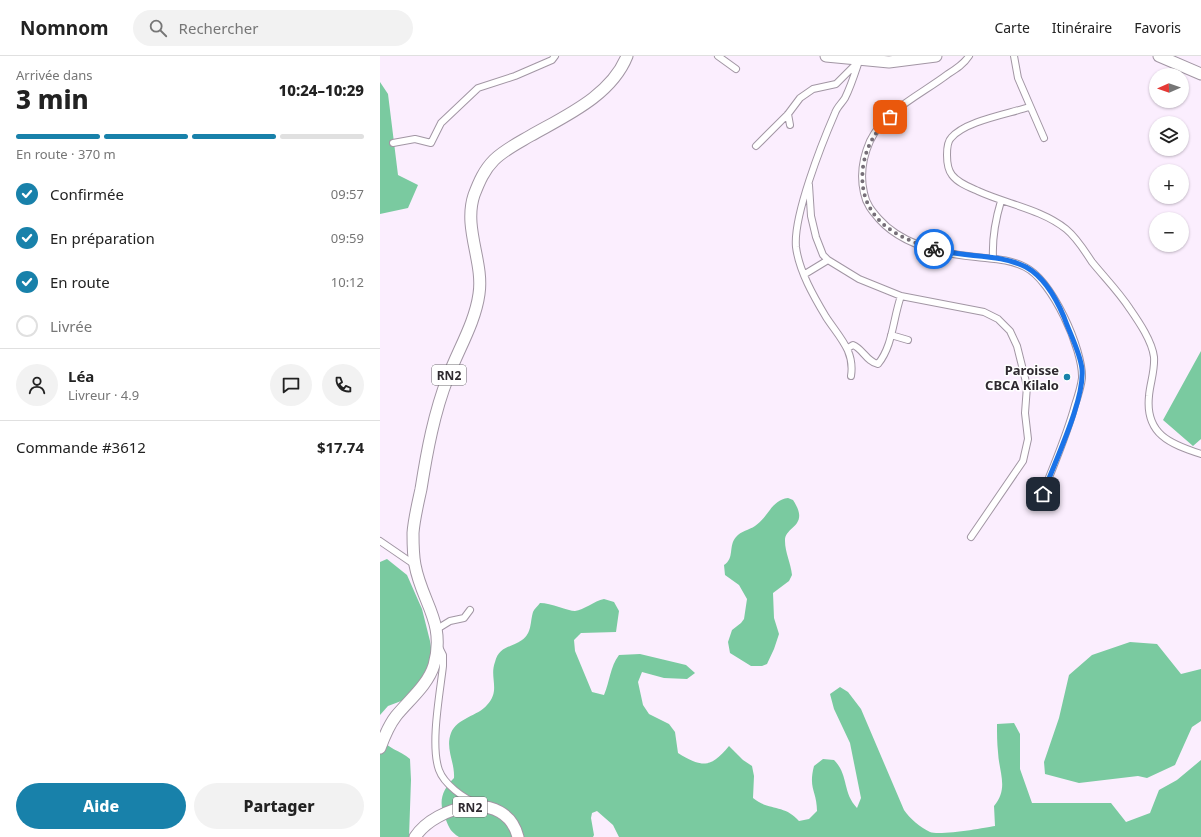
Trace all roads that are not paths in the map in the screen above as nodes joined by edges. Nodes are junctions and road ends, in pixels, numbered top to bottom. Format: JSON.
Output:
{"nodes":[{"id":1,"x":555,"y":56,"type":"edge"},
{"id":2,"x":627,"y":56,"type":"edge"},
{"id":3,"x":718,"y":56,"type":"edge"},
{"id":4,"x":826,"y":56,"type":"edge"},
{"id":5,"x":936,"y":56,"type":"edge"},
{"id":6,"x":969,"y":56,"type":"edge"},
{"id":7,"x":1014,"y":56,"type":"edge"},
{"id":8,"x":1159,"y":56,"type":"edge"},
{"id":9,"x":859,"y":61,"type":"junction"},
{"id":10,"x":736,"y":69,"type":"dead end"},
{"id":11,"x":1201,"y":74,"type":"edge"},
{"id":12,"x":1029,"y":107,"type":"junction"},
{"id":13,"x":788,"y":114,"type":"junction"},
{"id":14,"x":790,"y":125,"type":"dead end"},
{"id":15,"x":1044,"y":138,"type":"dead end"},
{"id":16,"x":393,"y":143,"type":"dead end"},
{"id":17,"x":756,"y":146,"type":"dead end"},
{"id":18,"x":809,"y":185,"type":"junction"},
{"id":19,"x":1001,"y":201,"type":"junction"},
{"id":20,"x":993,"y":258,"type":"junction"},
{"id":21,"x":828,"y":260,"type":"junction"},
{"id":22,"x":805,"y":274,"type":"junction"},
{"id":23,"x":901,"y":296,"type":"junction"},
{"id":24,"x":891,"y":335,"type":"junction"},
{"id":25,"x":908,"y":340,"type":"dead end"},
{"id":26,"x":848,"y":348,"type":"junction"},
{"id":27,"x":851,"y":376,"type":"dead end"},
{"id":28,"x":1201,"y":454,"type":"edge"},
{"id":29,"x":1043,"y":494,"type":"dead end"},
{"id":30,"x":971,"y":536,"type":"dead end"},
{"id":31,"x":380,"y":542,"type":"edge"},
{"id":32,"x":415,"y":565,"type":"junction"},
{"id":33,"x":470,"y":610,"type":"dead end"},
{"id":34,"x":437,"y":629,"type":"junction"},
{"id":35,"x":438,"y":646,"type":"junction"},
{"id":36,"x":380,"y":748,"type":"edge"},
{"id":37,"x":492,"y":807,"type":"junction"},
{"id":38,"x":415,"y":837,"type":"edge"},
{"id":39,"x":518,"y":837,"type":"edge"}],
"edges":[{"from":1,"to":16,"type":"street"},
{"from":2,"to":32,"type":"highway","number":"RN2"},
{"from":3,"to":10,"type":"street"},
{"from":4,"to":9,"type":"highway"},
{"from":5,"to":9,"type":"highway"},
{"from":6,"to":20,"type":"street"},
{"from":7,"to":12,"type":"street"},
{"from":8,"to":11,"type":"highway"},
{"from":9,"to":13,"type":"street"},
{"from":9,"to":18,"type":"street"},
{"from":12,"to":15,"type":"street"},
{"from":12,"to":19,"type":"street"},
{"from":13,"to":14,"type":"street"},
{"from":13,"to":17,"type":"street"},
{"from":18,"to":21,"type":"street"},
{"from":18,"to":22,"type":"street"},
{"from":19,"to":20,"type":"street"},
{"from":19,"to":28,"type":"street"},
{"from":20,"to":29,"type":"street"},
{"from":21,"to":22,"type":"street"},
{"from":21,"to":23,"type":"street"},
{"from":22,"to":26,"type":"street"},
{"from":23,"to":24,"type":"street"},
{"from":23,"to":30,"type":"street"},
{"from":24,"to":25,"type":"street"},
{"from":24,"to":26,"type":"street"},
{"from":26,"to":27,"type":"street"},
{"from":31,"to":32,"type":"street"},
{"from":32,"to":34,"type":"highway","number":"RN2"},
{"from":33,"to":34,"type":"street"},
{"from":34,"to":35,"type":"highway","number":"RN2"},
{"from":35,"to":36,"type":"highway","number":"RN2"},
{"from":35,"to":37,"type":"street"},
{"from":37,"to":38,"type":"highway","number":"RN2"},
{"from":37,"to":39,"type":"highway","number":"RN2"}]}
